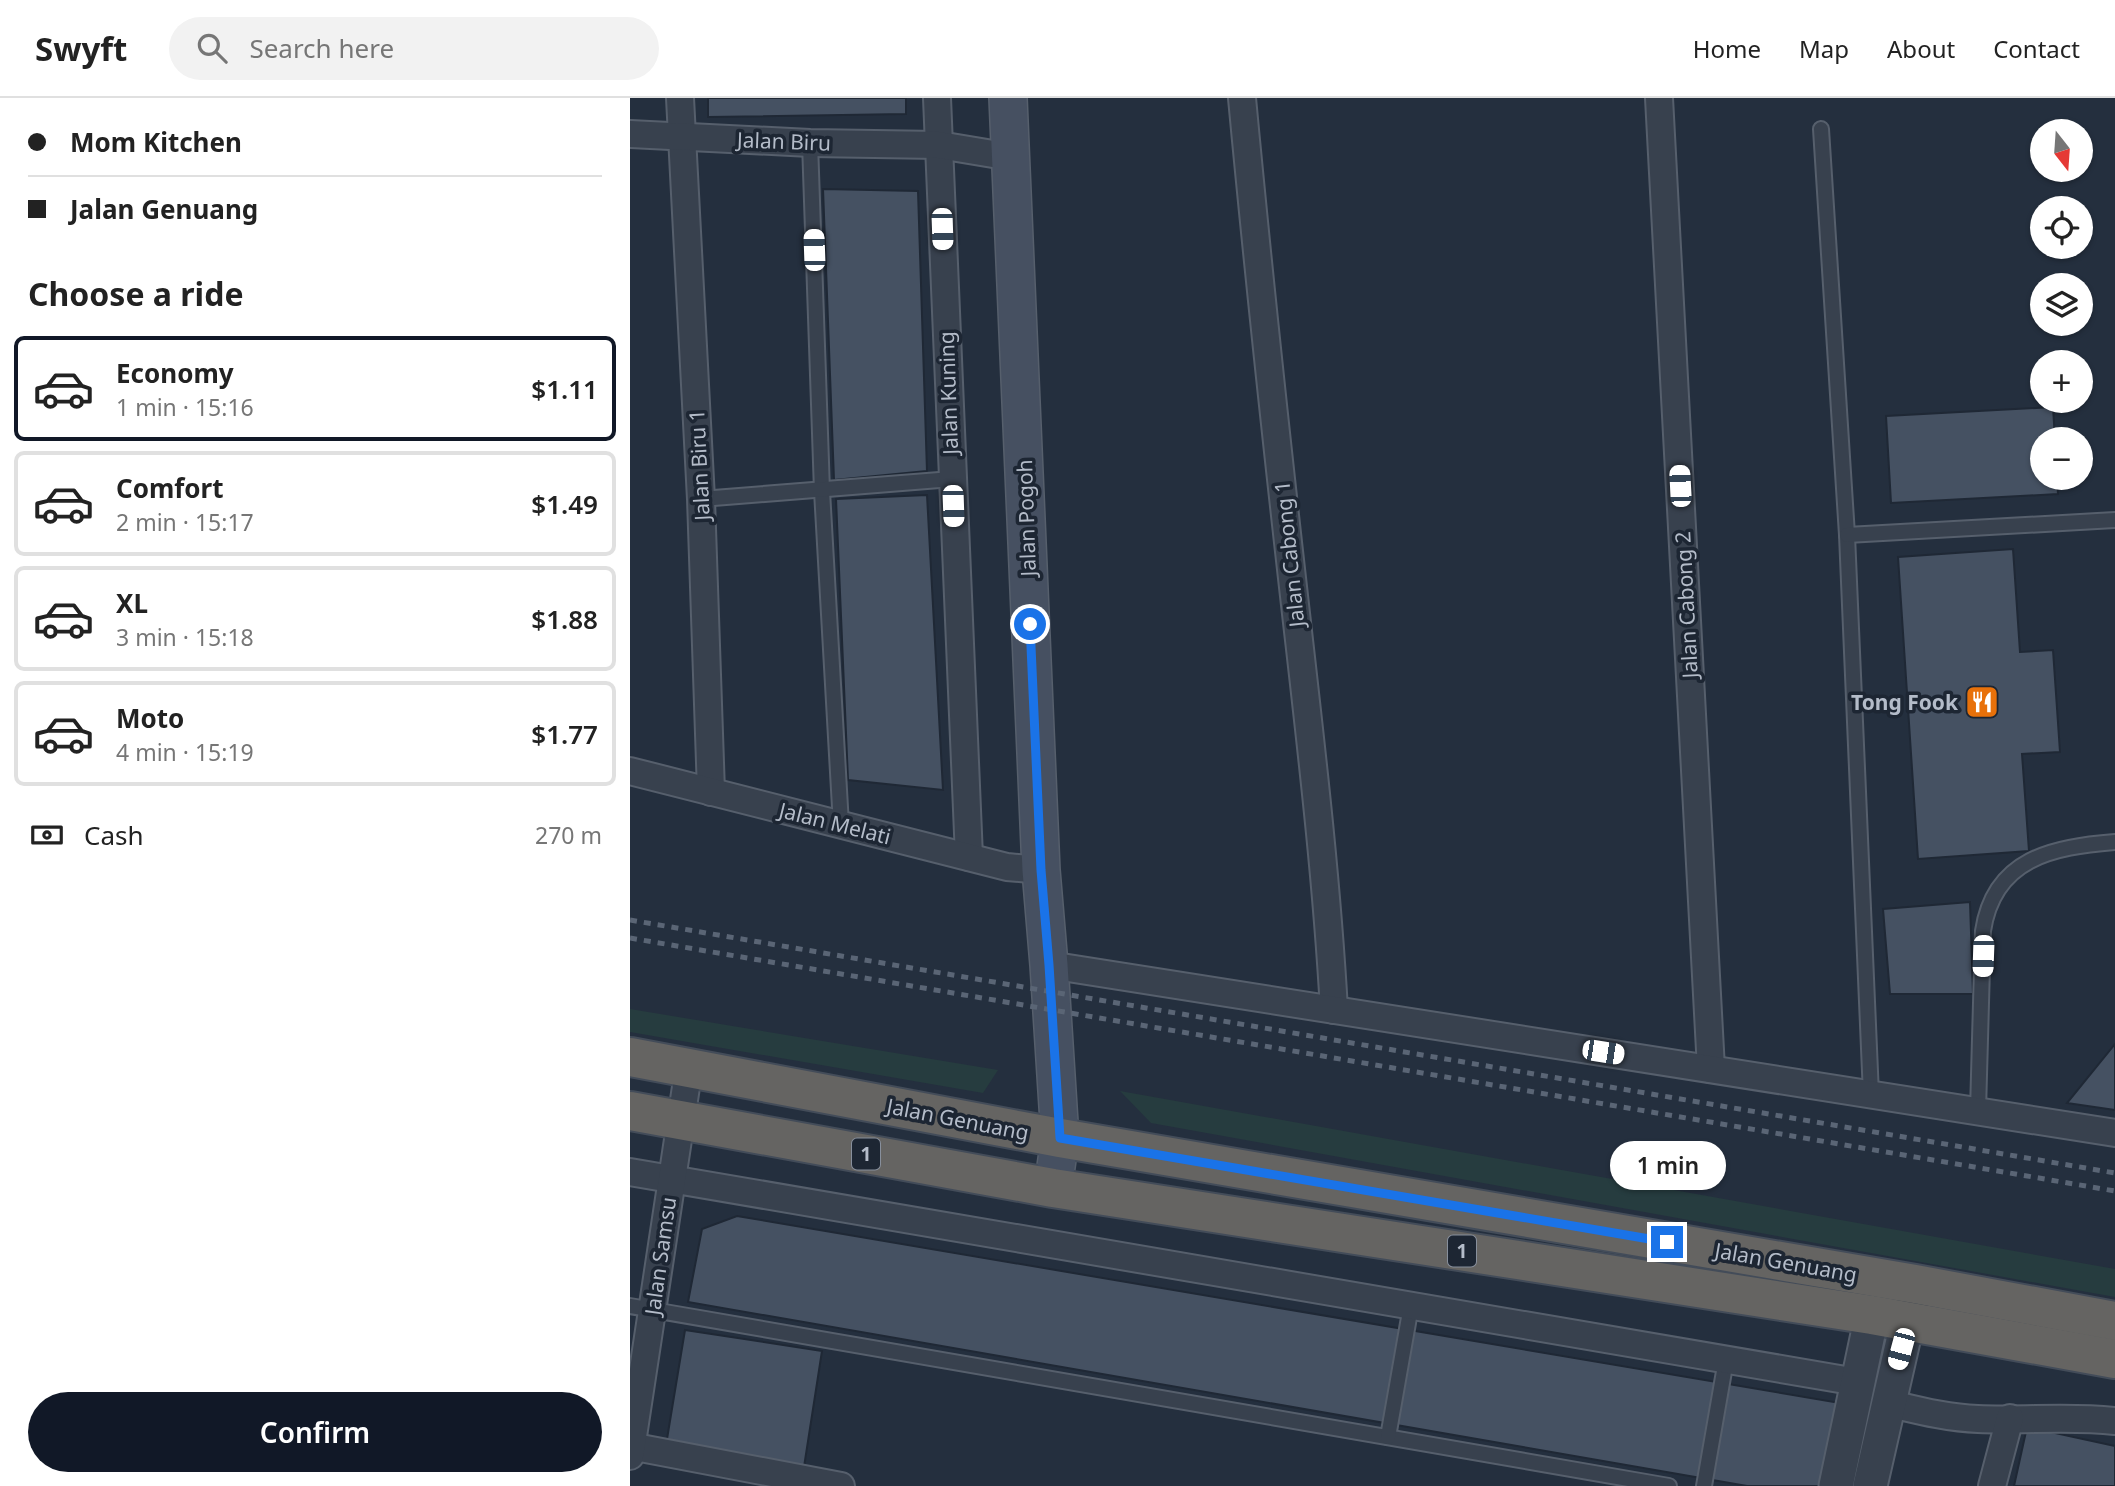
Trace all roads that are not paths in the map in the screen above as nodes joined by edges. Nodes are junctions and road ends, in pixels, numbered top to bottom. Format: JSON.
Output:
{"nodes":[{"id":1,"x":680,"y":98,"type":"edge"},
{"id":2,"x":937,"y":98,"type":"edge"},
{"id":3,"x":1008,"y":98,"type":"edge"},
{"id":4,"x":1242,"y":98,"type":"edge"},
{"id":5,"x":1660,"y":98,"type":"edge"},
{"id":6,"x":1821,"y":129,"type":"dead end"},
{"id":7,"x":630,"y":134,"type":"edge"},
{"id":8,"x":683,"y":137,"type":"junction"},
{"id":9,"x":810,"y":143,"type":"junction"},
{"id":10,"x":939,"y":145,"type":"junction"},
{"id":11,"x":1011,"y":157,"type":"junction"},
{"id":12,"x":952,"y":479,"type":"junction"},
{"id":13,"x":822,"y":491,"type":"junction"},
{"id":14,"x":701,"y":499,"type":"junction"},
{"id":15,"x":2115,"y":520,"type":"edge"},
{"id":16,"x":1847,"y":535,"type":"junction"},
{"id":17,"x":630,"y":771,"type":"edge"},
{"id":18,"x":711,"y":792,"type":"junction"},
{"id":19,"x":841,"y":825,"type":"junction"},
{"id":20,"x":2115,"y":842,"type":"edge"},
{"id":21,"x":969,"y":857,"type":"junction"},
{"id":22,"x":1041,"y":870,"type":"junction"},
{"id":23,"x":1049,"y":965,"type":"junction"},
{"id":24,"x":1334,"y":1010,"type":"junction"},
{"id":25,"x":630,"y":1058,"type":"edge"},
{"id":26,"x":689,"y":1067,"type":"junction"},
{"id":27,"x":1711,"y":1069,"type":"junction"},
{"id":28,"x":1871,"y":1095,"type":"junction"},
{"id":29,"x":630,"y":1111,"type":"edge"},
{"id":30,"x":1978,"y":1111,"type":"junction"},
{"id":31,"x":680,"y":1120,"type":"junction"},
{"id":32,"x":2115,"y":1133,"type":"edge"},
{"id":33,"x":1060,"y":1138,"type":"junction"},
{"id":34,"x":630,"y":1172,"type":"edge"},
{"id":35,"x":670,"y":1180,"type":"junction"},
{"id":36,"x":1053,"y":1188,"type":"junction"},
{"id":37,"x":1915,"y":1284,"type":"junction"},
{"id":38,"x":1411,"y":1306,"type":"junction"},
{"id":39,"x":641,"y":1308,"type":"edge"},
{"id":40,"x":1890,"y":1319,"type":"junction"},
{"id":41,"x":2115,"y":1321,"type":"edge"},
{"id":42,"x":2115,"y":1359,"type":"edge"},
{"id":43,"x":1726,"y":1360,"type":"junction"},
{"id":44,"x":1857,"y":1382,"type":"junction"},
{"id":45,"x":1887,"y":1403,"type":"junction"},
{"id":46,"x":2010,"y":1418,"type":"junction"},
{"id":47,"x":2115,"y":1421,"type":"edge"},
{"id":48,"x":1388,"y":1437,"type":"junction"},
{"id":49,"x":631,"y":1450,"type":"edge"},
{"id":50,"x":841,"y":1486,"type":"edge"},
{"id":51,"x":1669,"y":1486,"type":"edge"},
{"id":52,"x":1704,"y":1486,"type":"edge"},
{"id":53,"x":1836,"y":1486,"type":"edge"},
{"id":54,"x":1870,"y":1486,"type":"edge"},
{"id":55,"x":1992,"y":1486,"type":"edge"}],
"edges":[{"from":1,"to":8,"type":"street","name":"Jalan Biru 1"},
{"from":2,"to":10,"type":"street","name":"Jalan Kuning"},
{"from":3,"to":11,"type":"main road","name":"Jalan Pogoh"},
{"from":4,"to":24,"type":"street","name":"Jalan Cabong 1"},
{"from":5,"to":27,"type":"street","name":"Jalan Cabong 2"},
{"from":6,"to":16,"type":"lane"},
{"from":7,"to":8,"type":"street","name":"Jalan Biru"},
{"from":8,"to":9,"type":"street","name":"Jalan Biru"},
{"from":8,"to":14,"type":"street","name":"Jalan Biru 1"},
{"from":9,"to":10,"type":"street","name":"Jalan Biru"},
{"from":9,"to":13,"type":"lane"},
{"from":10,"to":11,"type":"street","name":"Jalan Biru"},
{"from":10,"to":12,"type":"street","name":"Jalan Kuning"},
{"from":11,"to":22,"type":"main road","name":"Jalan Pogoh"},
{"from":12,"to":13,"type":"lane"},
{"from":12,"to":21,"type":"street","name":"Jalan Kuning"},
{"from":13,"to":14,"type":"lane"},
{"from":13,"to":19,"type":"lane"},
{"from":14,"to":18,"type":"street","name":"Jalan Biru 1"},
{"from":15,"to":16,"type":"lane"},
{"from":16,"to":28,"type":"lane"},
{"from":17,"to":18,"type":"street","name":"Jalan Melati"},
{"from":18,"to":19,"type":"street","name":"Jalan Melati"},
{"from":19,"to":21,"type":"street","name":"Jalan Melati"},
{"from":20,"to":30,"type":"lane"},
{"from":21,"to":22,"type":"street","name":"Jalan Melati"},
{"from":22,"to":23,"type":"main road","name":"Jalan Pogoh"},
{"from":23,"to":24,"type":"street"},
{"from":23,"to":33,"type":"main road","name":"Jalan Pogoh"},
{"from":24,"to":27,"type":"street"},
{"from":25,"to":26,"type":"highway","name":"Jalan Genuang","number":"1"},
{"from":26,"to":31,"type":"street","name":"Jalan Samsu"},
{"from":26,"to":33,"type":"highway","name":"Jalan Genuang","number":"1"},
{"from":27,"to":28,"type":"street"},
{"from":28,"to":30,"type":"street"},
{"from":29,"to":31,"type":"highway","name":"Jalan Genuang","number":"1"},
{"from":30,"to":32,"type":"street"},
{"from":31,"to":35,"type":"street","name":"Jalan Samsu"},
{"from":31,"to":36,"type":"highway","name":"Jalan Genuang","number":"1"},
{"from":33,"to":36,"type":"main road","name":"Jalan Pogoh"},
{"from":33,"to":37,"type":"highway","name":"Jalan Genuang","number":"1"},
{"from":34,"to":35,"type":"street"},
{"from":35,"to":38,"type":"street"},
{"from":35,"to":39,"type":"street","name":"Jalan Samsu"},
{"from":36,"to":40,"type":"highway","name":"Jalan Genuang","number":"1"},
{"from":37,"to":40,"type":"street"},
{"from":37,"to":41,"type":"highway","name":"Jalan Genuang","number":"1"},
{"from":38,"to":43,"type":"street"},
{"from":38,"to":48,"type":"lane"},
{"from":39,"to":48,"type":"lane"},
{"from":39,"to":49,"type":"street","name":"Jalan Samsu"},
{"from":40,"to":42,"type":"highway","name":"Jalan Genuang","number":"1"},
{"from":40,"to":44,"type":"street"},
{"from":40,"to":45,"type":"street"},
{"from":43,"to":44,"type":"street"},
{"from":43,"to":52,"type":"lane"},
{"from":44,"to":53,"type":"street"},
{"from":45,"to":46,"type":"street"},
{"from":45,"to":54,"type":"street"},
{"from":46,"to":47,"type":"street"},
{"from":46,"to":55,"type":"street"},
{"from":48,"to":51,"type":"lane"},
{"from":49,"to":50,"type":"street"}]}
